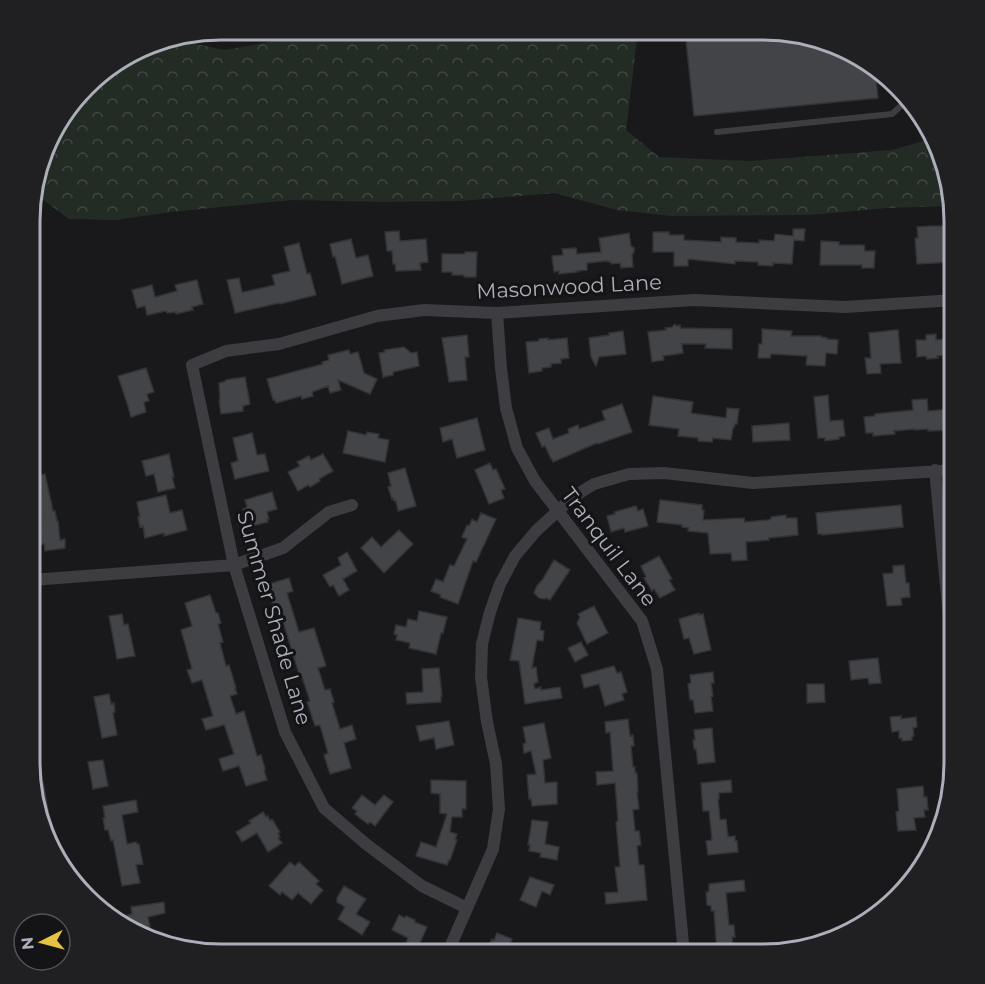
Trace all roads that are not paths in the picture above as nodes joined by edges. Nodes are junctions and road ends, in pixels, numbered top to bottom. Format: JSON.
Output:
{"nodes":[{"id":1,"x":902,"y":105,"type":"edge"},
{"id":2,"x":717,"y":132,"type":"dead end"},
{"id":3,"x":944,"y":301,"type":"edge"},
{"id":4,"x":497,"y":312,"type":"junction"},
{"id":5,"x":192,"y":365,"type":"joint"},
{"id":6,"x":935,"y":470,"type":"junction"},
{"id":7,"x":944,"y":470,"type":"edge"},
{"id":8,"x":352,"y":505,"type":"dead end"},
{"id":9,"x":557,"y":512,"type":"junction"},
{"id":10,"x":944,"y":564,"type":"edge"},
{"id":11,"x":234,"y":565,"type":"junction"},
{"id":12,"x":41,"y":579,"type":"edge"},
{"id":13,"x":467,"y":908,"type":"junction"},
{"id":14,"x":452,"y":943,"type":"edge"},
{"id":15,"x":683,"y":943,"type":"edge"}],
"edges":[{"from":1,"to":2,"type":"lane"},
{"from":3,"to":4,"type":"street","name":"Masonwood Lane"},
{"from":4,"to":5,"type":"street","name":"Masonwood Lane"},
{"from":4,"to":9,"type":"street","name":"Tranquil Lane"},
{"from":5,"to":11,"type":"street","name":"Summer Shade Lane"},
{"from":6,"to":7,"type":"street"},
{"from":6,"to":9,"type":"street"},
{"from":6,"to":10,"type":"street"},
{"from":8,"to":11,"type":"street"},
{"from":9,"to":13,"type":"street"},
{"from":9,"to":15,"type":"street","name":"Tranquil Lane"},
{"from":11,"to":12,"type":"street"},
{"from":11,"to":13,"type":"street","name":"Summer Shade Lane"},
{"from":13,"to":14,"type":"street"}]}
